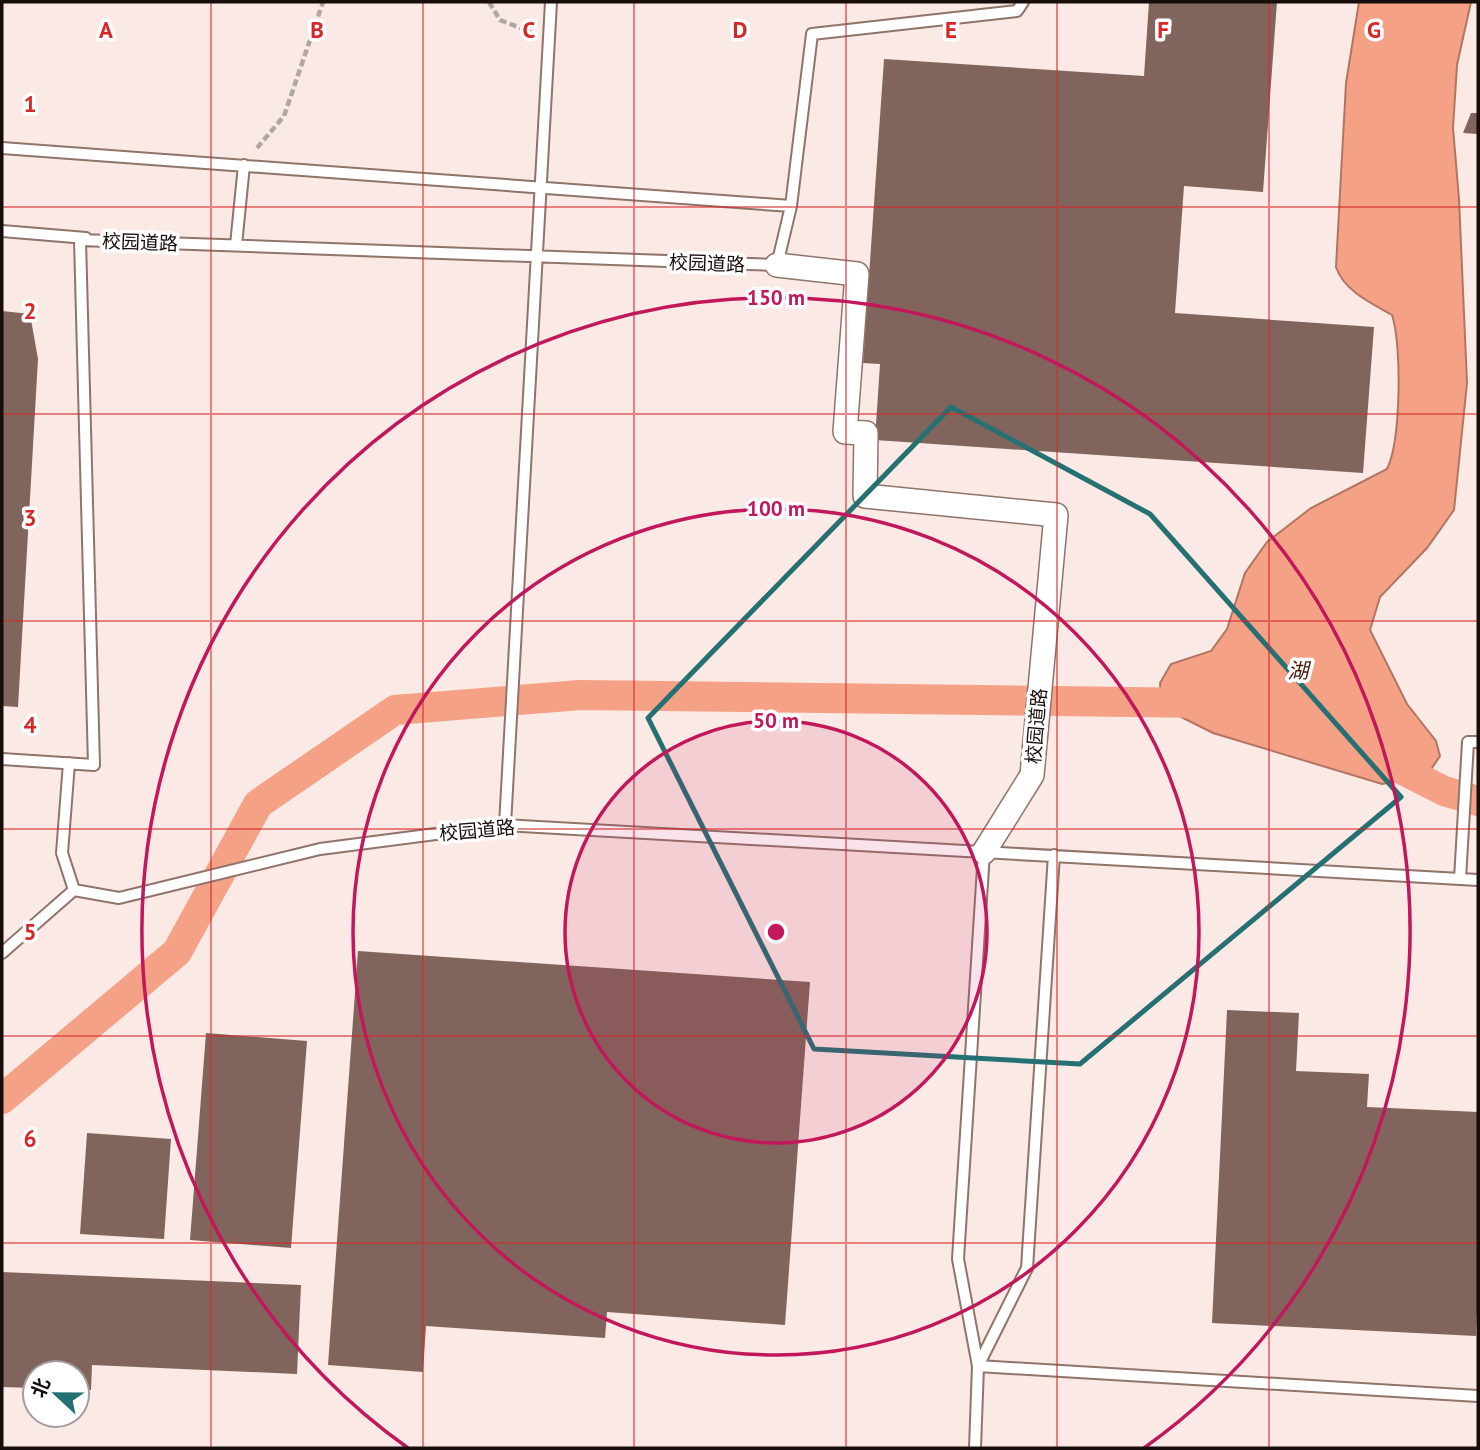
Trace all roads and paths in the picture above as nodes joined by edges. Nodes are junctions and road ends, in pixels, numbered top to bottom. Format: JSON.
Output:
{"nodes":[{"id":1,"x":323,"y":2,"type":"edge"},
{"id":2,"x":489,"y":2,"type":"edge"},
{"id":3,"x":551,"y":2,"type":"edge"},
{"id":4,"x":1023,"y":2,"type":"edge"},
{"id":5,"x":548,"y":39,"type":"junction"},
{"id":6,"x":2,"y":148,"type":"edge"},
{"id":7,"x":244,"y":165,"type":"junction"},
{"id":8,"x":540,"y":188,"type":"junction"},
{"id":9,"x":791,"y":206,"type":"junction"},
{"id":10,"x":2,"y":231,"type":"edge"},
{"id":11,"x":125,"y":241,"type":"junction"},
{"id":12,"x":236,"y":245,"type":"junction"},
{"id":13,"x":537,"y":256,"type":"junction"},
{"id":14,"x":777,"y":265,"type":"junction"},
{"id":15,"x":1478,"y":742,"type":"edge"},
{"id":16,"x":2,"y":760,"type":"edge"},
{"id":17,"x":69,"y":763,"type":"junction"},
{"id":18,"x":505,"y":825,"type":"junction"},
{"id":19,"x":984,"y":852,"type":"junction"},
{"id":20,"x":1054,"y":855,"type":"junction"},
{"id":21,"x":1460,"y":879,"type":"junction"},
{"id":22,"x":1478,"y":880,"type":"edge"},
{"id":23,"x":74,"y":890,"type":"junction"},
{"id":24,"x":2,"y":953,"type":"edge"},
{"id":25,"x":978,"y":1366,"type":"junction"},
{"id":26,"x":1478,"y":1396,"type":"edge"},
{"id":27,"x":975,"y":1448,"type":"edge"}],
"edges":[{"from":1,"to":7,"type":"path"},
{"from":2,"to":5,"type":"path"},
{"from":3,"to":5,"type":"lane"},
{"from":4,"to":9,"type":"lane"},
{"from":5,"to":8,"type":"lane"},
{"from":6,"to":7,"type":"lane"},
{"from":7,"to":8,"type":"lane"},
{"from":7,"to":12,"type":"lane"},
{"from":8,"to":9,"type":"lane"},
{"from":8,"to":13,"type":"lane"},
{"from":9,"to":14,"type":"lane"},
{"from":10,"to":11,"type":"lane"},
{"from":11,"to":12,"type":"lane","name":"校园道路"},
{"from":11,"to":17,"type":"lane","name":"校园道路"},
{"from":12,"to":13,"type":"lane","name":"校园道路"},
{"from":13,"to":14,"type":"lane","name":"校园道路"},
{"from":13,"to":18,"type":"lane"},
{"from":14,"to":19,"type":"street","name":"校园道路"},
{"from":15,"to":21,"type":"lane"},
{"from":16,"to":17,"type":"lane","name":"校园道路"},
{"from":17,"to":23,"type":"lane"},
{"from":18,"to":19,"type":"lane","name":"校园道路"},
{"from":18,"to":23,"type":"lane","name":"校园道路"},
{"from":19,"to":20,"type":"lane","name":"校园道路"},
{"from":19,"to":25,"type":"lane"},
{"from":20,"to":21,"type":"lane","name":"校园道路"},
{"from":20,"to":25,"type":"lane"},
{"from":21,"to":22,"type":"lane","name":"校园道路"},
{"from":23,"to":24,"type":"lane"},
{"from":25,"to":26,"type":"lane"},
{"from":25,"to":27,"type":"lane"}]}
